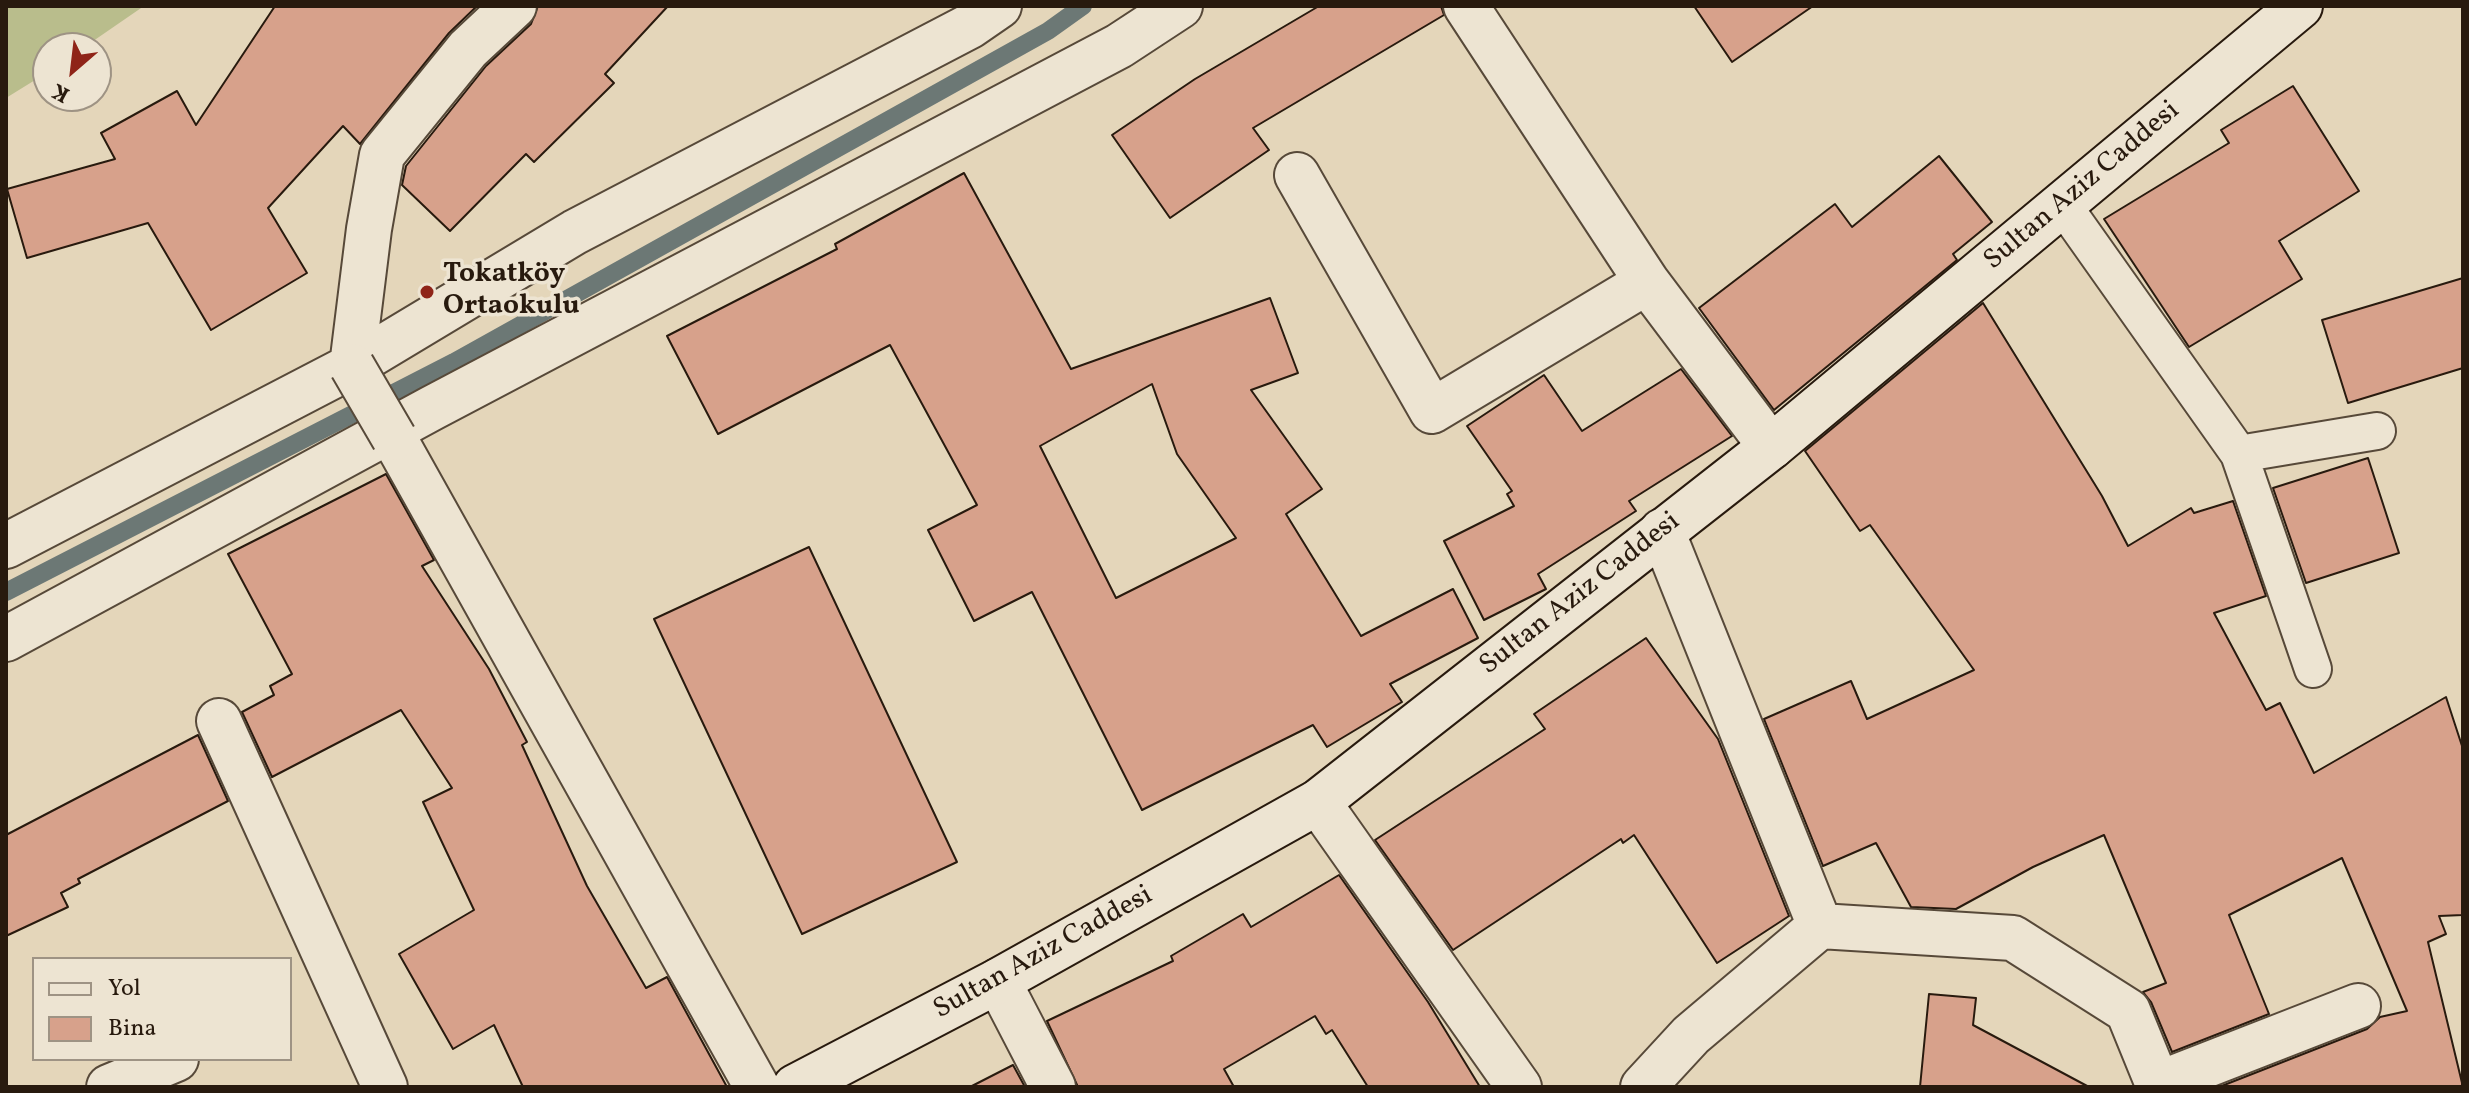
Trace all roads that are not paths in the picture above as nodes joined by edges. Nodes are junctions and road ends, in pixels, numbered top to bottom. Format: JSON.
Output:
{"nodes":[{"id":1,"x":514,"y":6,"type":"edge"},
{"id":2,"x":999,"y":6,"type":"edge"},
{"id":3,"x":1180,"y":6,"type":"edge"},
{"id":4,"x":1466,"y":6,"type":"edge"},
{"id":5,"x":2300,"y":6,"type":"edge"},
{"id":6,"x":1297,"y":175,"type":"dead end"},
{"id":7,"x":2062,"y":204,"type":"junction"},
{"id":8,"x":1647,"y":282,"type":"junction"},
{"id":9,"x":352,"y":366,"type":"junction"},
{"id":10,"x":2377,"y":431,"type":"dead end"},
{"id":11,"x":1771,"y":447,"type":"junction"},
{"id":12,"x":2239,"y":454,"type":"junction"},
{"id":13,"x":1662,"y":531,"type":"junction"},
{"id":14,"x":6,"y":546,"type":"edge"},
{"id":15,"x":6,"y":639,"type":"edge"},
{"id":16,"x":2313,"y":669,"type":"dead end"},
{"id":17,"x":219,"y":721,"type":"dead end"},
{"id":18,"x":1318,"y":802,"type":"junction"},
{"id":19,"x":1820,"y":926,"type":"junction"},
{"id":20,"x":998,"y":981,"type":"junction"},
{"id":21,"x":2358,"y":1006,"type":"dead end"},
{"id":22,"x":171,"y":1061,"type":"edge"},
{"id":23,"x":2159,"y":1086,"type":"edge"},
{"id":24,"x":109,"y":1087,"type":"edge"},
{"id":25,"x":385,"y":1087,"type":"edge"},
{"id":26,"x":757,"y":1087,"type":"edge"},
{"id":27,"x":795,"y":1087,"type":"edge"},
{"id":28,"x":1053,"y":1087,"type":"edge"},
{"id":29,"x":1519,"y":1087,"type":"edge"},
{"id":30,"x":1643,"y":1087,"type":"edge"}],
"edges":[{"from":1,"to":9,"type":"street"},
{"from":2,"to":9,"type":"street"},
{"from":3,"to":15,"type":"street"},
{"from":4,"to":8,"type":"street"},
{"from":5,"to":7,"type":"street","name":"Sultan Aziz Caddesi"},
{"from":6,"to":8,"type":"street"},
{"from":7,"to":11,"type":"street","name":"Sultan Aziz Caddesi"},
{"from":7,"to":12,"type":"lane"},
{"from":8,"to":11,"type":"street"},
{"from":9,"to":14,"type":"street"},
{"from":9,"to":26,"type":"street","bridge":true},
{"from":10,"to":12,"type":"lane"},
{"from":11,"to":13,"type":"street","name":"Sultan Aziz Caddesi"},
{"from":12,"to":16,"type":"lane"},
{"from":13,"to":18,"type":"street","name":"Sultan Aziz Caddesi"},
{"from":13,"to":19,"type":"street"},
{"from":17,"to":25,"type":"street"},
{"from":18,"to":20,"type":"street","name":"Sultan Aziz Caddesi"},
{"from":18,"to":29,"type":"street"},
{"from":19,"to":23,"type":"street"},
{"from":19,"to":30,"type":"street"},
{"from":20,"to":27,"type":"street","name":"Sultan Aziz Caddesi"},
{"from":20,"to":28,"type":"street"},
{"from":21,"to":23,"type":"street"},
{"from":22,"to":24,"type":"street"}]}
